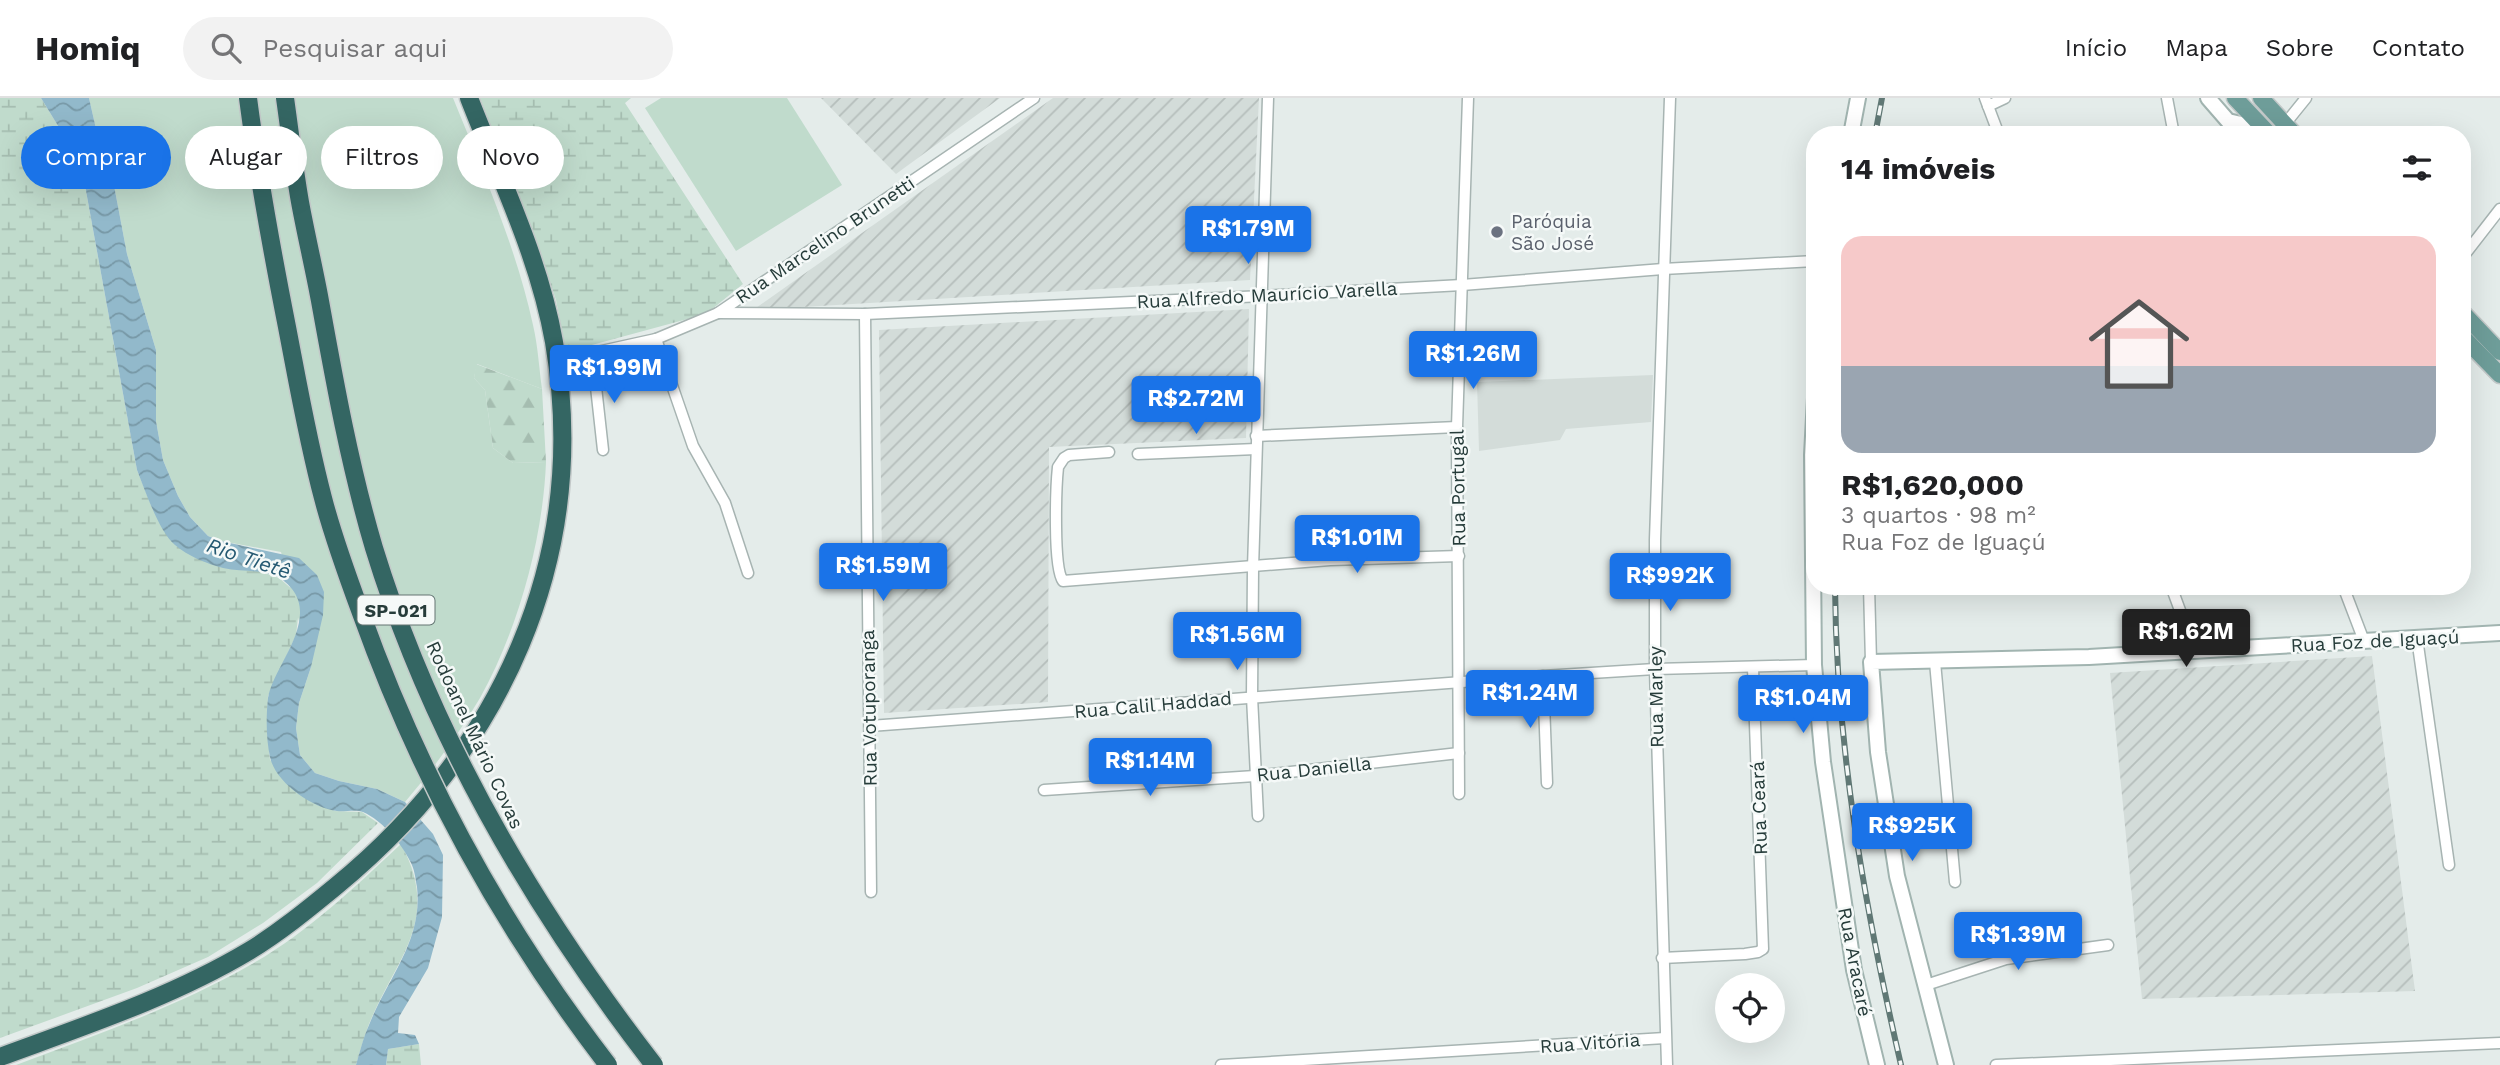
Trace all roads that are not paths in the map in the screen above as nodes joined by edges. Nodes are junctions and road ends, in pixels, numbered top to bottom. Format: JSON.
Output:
{"nodes":[{"id":1,"x":247,"y":98,"type":"edge"},
{"id":2,"x":285,"y":98,"type":"edge"},
{"id":3,"x":469,"y":98,"type":"edge"},
{"id":4,"x":1034,"y":98,"type":"edge"},
{"id":5,"x":1268,"y":98,"type":"edge"},
{"id":6,"x":1468,"y":98,"type":"edge"},
{"id":7,"x":1670,"y":98,"type":"edge"},
{"id":8,"x":1858,"y":98,"type":"edge"},
{"id":9,"x":2005,"y":98,"type":"edge"},
{"id":10,"x":2167,"y":98,"type":"edge"},
{"id":11,"x":2208,"y":98,"type":"edge"},
{"id":12,"x":2235,"y":98,"type":"edge"},
{"id":13,"x":2260,"y":98,"type":"edge"},
{"id":14,"x":2306,"y":98,"type":"edge"},
{"id":15,"x":1987,"y":102,"type":"edge"},
{"id":16,"x":1853,"y":126,"type":"edge"},
{"id":17,"x":1996,"y":126,"type":"edge"},
{"id":18,"x":2172,"y":126,"type":"edge"},
{"id":19,"x":2246,"y":126,"type":"edge"},
{"id":20,"x":2262,"y":126,"type":"edge"},
{"id":21,"x":2286,"y":126,"type":"edge"},
{"id":22,"x":2292,"y":126,"type":"edge"},
{"id":23,"x":2500,"y":209,"type":"edge"},
{"id":24,"x":2471,"y":246,"type":"edge"},
{"id":25,"x":1806,"y":261,"type":"edge"},
{"id":26,"x":1663,"y":269,"type":"junction"},
{"id":27,"x":1462,"y":285,"type":"junction"},
{"id":28,"x":1263,"y":296,"type":"junction"},
{"id":29,"x":718,"y":313,"type":"junction"},
{"id":30,"x":865,"y":314,"type":"junction"},
{"id":31,"x":2471,"y":321,"type":"edge"},
{"id":32,"x":656,"y":339,"type":"junction"},
{"id":33,"x":2471,"y":345,"type":"edge"},
{"id":34,"x":2500,"y":352,"type":"edge"},
{"id":35,"x":2500,"y":375,"type":"edge"},
{"id":36,"x":1457,"y":427,"type":"junction"},
{"id":37,"x":1256,"y":436,"type":"junction"},
{"id":38,"x":1256,"y":449,"type":"junction"},
{"id":39,"x":603,"y":450,"type":"dead end"},
{"id":40,"x":1109,"y":452,"type":"dead end"},
{"id":41,"x":1138,"y":454,"type":"dead end"},
{"id":42,"x":1459,"y":556,"type":"junction"},
{"id":43,"x":1253,"y":568,"type":"junction"},
{"id":44,"x":748,"y":573,"type":"dead end"},
{"id":45,"x":1813,"y":595,"type":"edge"},
{"id":46,"x":1869,"y":595,"type":"edge"},
{"id":47,"x":2174,"y":595,"type":"edge"},
{"id":48,"x":2346,"y":595,"type":"edge"},
{"id":49,"x":2500,"y":634,"type":"edge"},
{"id":50,"x":2417,"y":638,"type":"junction"},
{"id":51,"x":2364,"y":641,"type":"junction"},
{"id":52,"x":2195,"y":651,"type":"junction"},
{"id":53,"x":1871,"y":662,"type":"junction"},
{"id":54,"x":1935,"y":662,"type":"junction"},
{"id":55,"x":1814,"y":665,"type":"junction"},
{"id":56,"x":1753,"y":668,"type":"junction"},
{"id":57,"x":1655,"y":669,"type":"junction"},
{"id":58,"x":1543,"y":676,"type":"junction"},
{"id":59,"x":1458,"y":682,"type":"junction"},
{"id":60,"x":1252,"y":697,"type":"junction"},
{"id":61,"x":870,"y":726,"type":"junction"},
{"id":62,"x":1458,"y":753,"type":"junction"},
{"id":63,"x":1255,"y":776,"type":"junction"},
{"id":64,"x":1547,"y":783,"type":"dead end"},
{"id":65,"x":1044,"y":790,"type":"dead end"},
{"id":66,"x":1459,"y":794,"type":"dead end"},
{"id":67,"x":1258,"y":816,"type":"dead end"},
{"id":68,"x":2449,"y":865,"type":"dead end"},
{"id":69,"x":1955,"y":882,"type":"dead end"},
{"id":70,"x":871,"y":892,"type":"dead end"},
{"id":71,"x":2108,"y":945,"type":"dead end"},
{"id":72,"x":1662,"y":958,"type":"junction"},
{"id":73,"x":1926,"y":985,"type":"junction"},
{"id":74,"x":1665,"y":1038,"type":"junction"},
{"id":75,"x":2500,"y":1043,"type":"edge"},
{"id":76,"x":0,"y":1057,"type":"edge"},
{"id":77,"x":608,"y":1065,"type":"edge"},
{"id":78,"x":654,"y":1065,"type":"edge"},
{"id":79,"x":1221,"y":1065,"type":"edge"},
{"id":80,"x":1667,"y":1065,"type":"edge"},
{"id":81,"x":1877,"y":1065,"type":"edge"},
{"id":82,"x":1946,"y":1065,"type":"edge"},
{"id":83,"x":1996,"y":1065,"type":"edge"}],
"edges":[{"from":1,"to":77,"type":"highway","number":"SP-021","bridge":true},
{"from":2,"to":78,"type":"highway","name":"Rodoanel Mário Covas","number":"SP-021","bridge":true},
{"from":3,"to":76,"type":"highway"},
{"from":4,"to":29,"type":"street","name":"Rua Marcelino Brunetti"},
{"from":5,"to":28,"type":"street"},
{"from":6,"to":27,"type":"street","name":"Rua Portugal"},
{"from":7,"to":26,"type":"street","name":"Rua Marley"},
{"from":8,"to":16,"type":"street"},
{"from":9,"to":15,"type":"street"},
{"from":10,"to":18,"type":"street"},
{"from":11,"to":19,"type":"street"},
{"from":12,"to":20,"type":"main road"},
{"from":13,"to":21,"type":"main road"},
{"from":14,"to":22,"type":"street"},
{"from":15,"to":17,"type":"street"},
{"from":23,"to":24,"type":"street"},
{"from":25,"to":26,"type":"street","name":"Rua Alfredo Maurício Varella"},
{"from":26,"to":27,"type":"street","name":"Rua Alfredo Maurício Varella"},
{"from":26,"to":57,"type":"street","name":"Rua Marley"},
{"from":27,"to":28,"type":"street","name":"Rua Alfredo Maurício Varella"},
{"from":27,"to":36,"type":"street","name":"Rua Portugal"},
{"from":28,"to":30,"type":"street","name":"Rua Alfredo Maurício Varella"},
{"from":28,"to":37,"type":"street"},
{"from":29,"to":30,"type":"street","name":"Rua Alfredo Maurício Varella"},
{"from":29,"to":32,"type":"street","name":"Rua Marcelino Brunetti"},
{"from":30,"to":61,"type":"street","name":"Rua Votuporanga"},
{"from":31,"to":34,"type":"main road"},
{"from":32,"to":39,"type":"street","name":"Rua Marcelino Brunetti"},
{"from":32,"to":44,"type":"street"},
{"from":33,"to":35,"type":"main road"},
{"from":36,"to":37,"type":"street"},
{"from":36,"to":42,"type":"street","name":"Rua Portugal"},
{"from":37,"to":38,"type":"street"},
{"from":38,"to":41,"type":"street"},
{"from":38,"to":43,"type":"street"},
{"from":40,"to":43,"type":"street"},
{"from":42,"to":43,"type":"street"},
{"from":42,"to":59,"type":"street","name":"Rua Portugal"},
{"from":43,"to":60,"type":"street"},
{"from":45,"to":55,"type":"street","name":"Rua Aracaré"},
{"from":46,"to":53,"type":"street"},
{"from":47,"to":52,"type":"street"},
{"from":48,"to":51,"type":"street"},
{"from":49,"to":50,"type":"street","name":"Rua Foz de Iguaçú"},
{"from":50,"to":51,"type":"street","name":"Rua Foz de Iguaçú"},
{"from":50,"to":68,"type":"street"},
{"from":51,"to":52,"type":"street","name":"Rua Foz de Iguaçú"},
{"from":52,"to":54,"type":"street","name":"Rua Foz de Iguaçú"},
{"from":53,"to":54,"type":"street","name":"Rua Foz de Iguaçú"},
{"from":53,"to":73,"type":"street"},
{"from":54,"to":69,"type":"street"},
{"from":55,"to":56,"type":"street","name":"Rua Calil Haddad"},
{"from":55,"to":81,"type":"street","name":"Rua Aracaré"},
{"from":56,"to":57,"type":"street","name":"Rua Calil Haddad"},
{"from":56,"to":72,"type":"street","name":"Rua Ceará"},
{"from":57,"to":58,"type":"street","name":"Rua Calil Haddad"},
{"from":57,"to":72,"type":"street","name":"Rua Marley"},
{"from":58,"to":59,"type":"street","name":"Rua Calil Haddad"},
{"from":58,"to":64,"type":"street"},
{"from":59,"to":60,"type":"street","name":"Rua Calil Haddad"},
{"from":59,"to":62,"type":"street","name":"Rua Portugal"},
{"from":60,"to":61,"type":"street","name":"Rua Calil Haddad"},
{"from":60,"to":63,"type":"street"},
{"from":61,"to":70,"type":"street","name":"Rua Votuporanga"},
{"from":62,"to":63,"type":"street","name":"Rua Daniella"},
{"from":62,"to":66,"type":"street","name":"Rua Portugal"},
{"from":63,"to":65,"type":"street","name":"Rua Daniella"},
{"from":63,"to":67,"type":"street"},
{"from":71,"to":73,"type":"street"},
{"from":72,"to":74,"type":"street","name":"Rua Marley"},
{"from":73,"to":82,"type":"street"},
{"from":74,"to":79,"type":"street","name":"Rua Vitória"},
{"from":74,"to":80,"type":"street","name":"Rua Marley"},
{"from":75,"to":83,"type":"street"}]}
